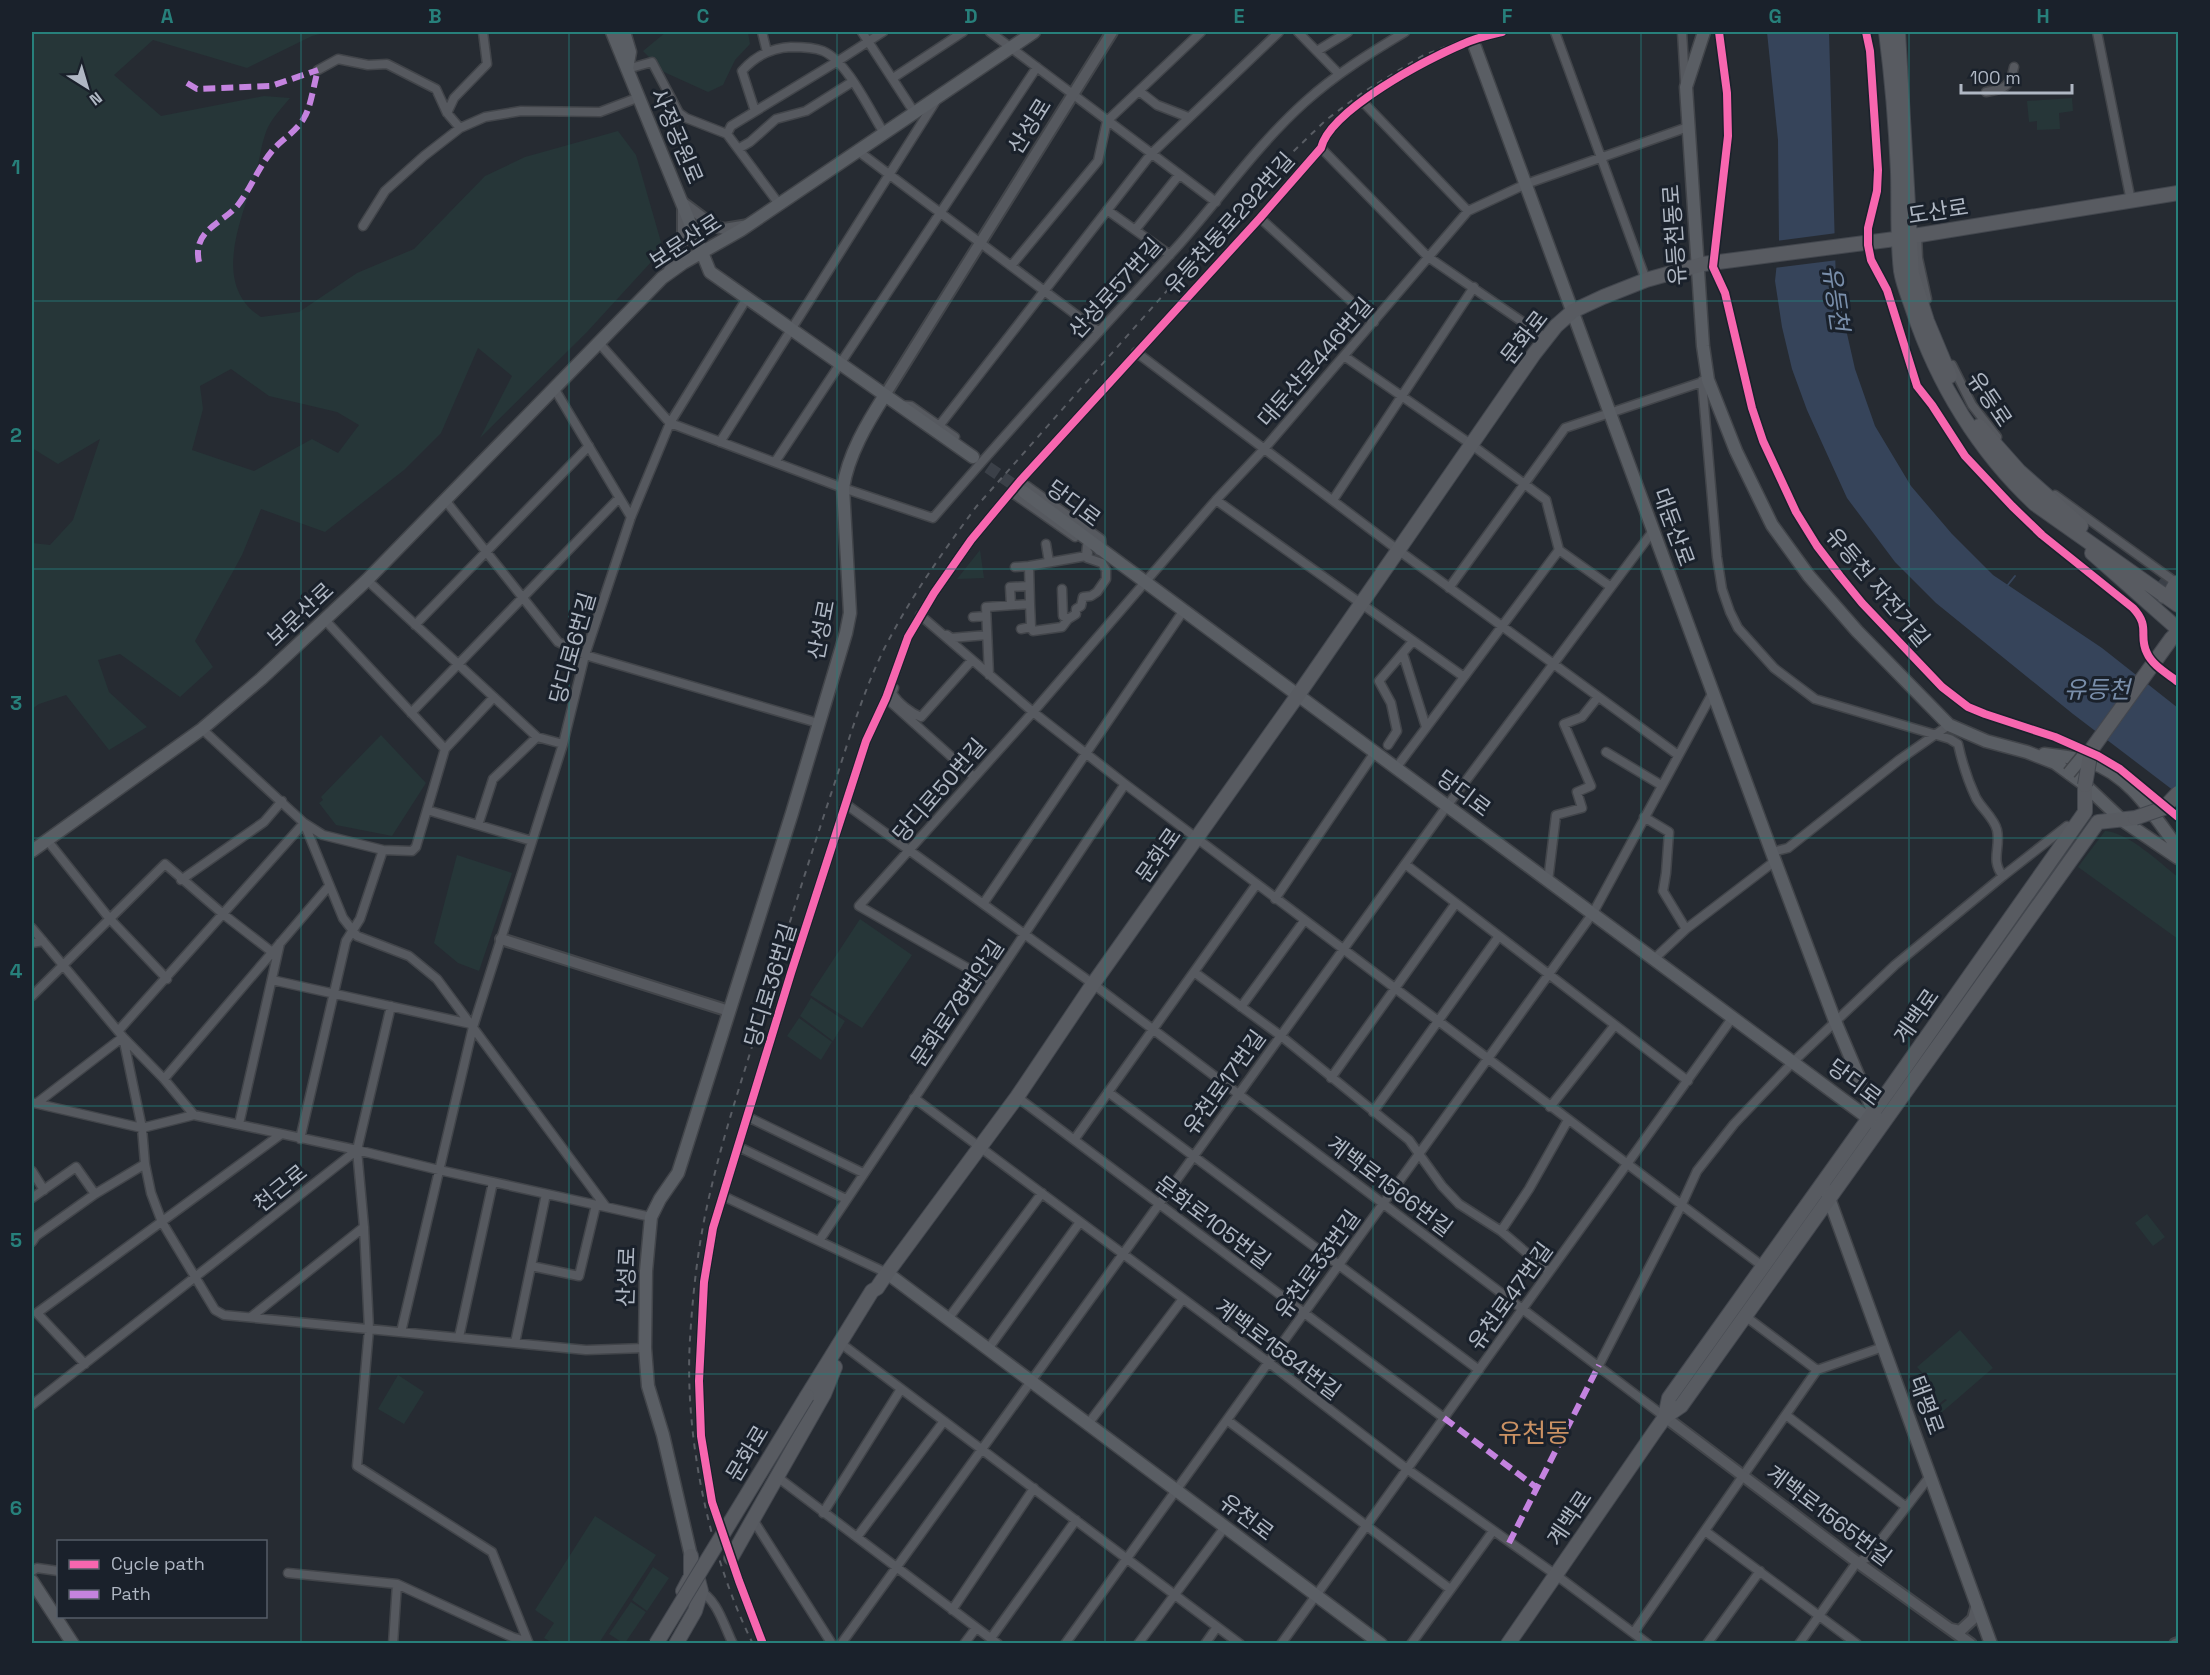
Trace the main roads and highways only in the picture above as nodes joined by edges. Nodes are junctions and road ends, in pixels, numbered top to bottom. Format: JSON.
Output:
{"nodes":[{"id":1,"x":612,"y":32,"type":"edge"},
{"id":2,"x":624,"y":32,"type":"edge"},
{"id":3,"x":1035,"y":32,"type":"edge"},
{"id":4,"x":1704,"y":32,"type":"edge"},
{"id":5,"x":1879,"y":32,"type":"edge"},
{"id":6,"x":1886,"y":32,"type":"edge"},
{"id":7,"x":1898,"y":32,"type":"edge"},
{"id":8,"x":1904,"y":32,"type":"edge"},
{"id":9,"x":1475,"y":47,"type":"dead end"},
{"id":10,"x":627,"y":69,"type":"junction"},
{"id":11,"x":1902,"y":176,"type":"junction"},
{"id":12,"x":2178,"y":193,"type":"edge"},
{"id":13,"x":1905,"y":237,"type":"junction"},
{"id":14,"x":701,"y":253,"type":"junction"},
{"id":15,"x":1700,"y":264,"type":"junction"},
{"id":16,"x":1573,"y":311,"type":"junction"},
{"id":17,"x":885,"y":395,"type":"junction"},
{"id":18,"x":978,"y":461,"type":"tunnel mouth"},
{"id":19,"x":1018,"y":488,"type":"tunnel mouth"},
{"id":20,"x":2058,"y":521,"type":"junction"},
{"id":21,"x":2158,"y":582,"type":"tunnel mouth"},
{"id":22,"x":2177,"y":584,"type":"edge"},
{"id":23,"x":2164,"y":596,"type":"junction"},
{"id":24,"x":2178,"y":605,"type":"edge"},
{"id":25,"x":2178,"y":631,"type":"edge"},
{"id":26,"x":1298,"y":695,"type":"junction"},
{"id":27,"x":2091,"y":750,"type":"junction"},
{"id":28,"x":2027,"y":752,"type":"junction"},
{"id":29,"x":2069,"y":773,"type":"junction"},
{"id":30,"x":2085,"y":784,"type":"junction"},
{"id":31,"x":2178,"y":793,"type":"edge"},
{"id":32,"x":2129,"y":819,"type":"junction"},
{"id":33,"x":2178,"y":848,"type":"edge"},
{"id":34,"x":32,"y":851,"type":"edge"},
{"id":35,"x":2178,"y":858,"type":"edge"},
{"id":36,"x":1874,"y":1119,"type":"junction"},
{"id":37,"x":1823,"y":1181,"type":"junction"},
{"id":38,"x":1830,"y":1200,"type":"junction"},
{"id":39,"x":887,"y":1273,"type":"junction"},
{"id":40,"x":877,"y":1288,"type":"junction"},
{"id":41,"x":830,"y":1367,"type":"junction"},
{"id":42,"x":811,"y":1398,"type":"junction"},
{"id":43,"x":1665,"y":1417,"type":"junction"},
{"id":44,"x":723,"y":1536,"type":"road end"},
{"id":45,"x":691,"y":1556,"type":"junction"},
{"id":46,"x":731,"y":1558,"type":"road end"},
{"id":47,"x":32,"y":1581,"type":"edge"},
{"id":48,"x":675,"y":1643,"type":"edge"},
{"id":49,"x":74,"y":1644,"type":"edge"},
{"id":50,"x":650,"y":1644,"type":"edge"},
{"id":51,"x":656,"y":1644,"type":"edge"},
{"id":52,"x":1381,"y":1644,"type":"edge"},
{"id":53,"x":1508,"y":1644,"type":"edge"},
{"id":54,"x":1991,"y":1644,"type":"edge"}],
"edges":[{"from":1,"to":10,"type":"main road","name":"사정공원로"},
{"from":2,"to":10,"type":"main road","name":"사정공원로"},
{"from":3,"to":14,"type":"main road","name":"보문산로"},
{"from":4,"to":15,"type":"main road","name":"유등천동로"},
{"from":5,"to":11,"type":"main road"},
{"from":6,"to":11,"type":"main road"},
{"from":7,"to":11,"type":"main road"},
{"from":8,"to":11,"type":"main road"},
{"from":9,"to":16,"type":"main road","name":"대둔산로"},
{"from":10,"to":14,"type":"main road","name":"사정공원로"},
{"from":11,"to":13,"type":"main road","name":"유등로"},
{"from":12,"to":13,"type":"main road","name":"도산로"},
{"from":13,"to":15,"type":"main road","name":"도산로"},
{"from":13,"to":20,"type":"main road","name":"유등로"},
{"from":13,"to":21,"type":"main road","name":"유등로"},
{"from":14,"to":17,"type":"main road"},
{"from":14,"to":34,"type":"main road","name":"보문산로"},
{"from":15,"to":16,"type":"main road","name":"문화로"},
{"from":15,"to":28,"type":"main road","name":"유등천동로"},
{"from":16,"to":26,"type":"main road","name":"문화로"},
{"from":16,"to":36,"type":"main road","name":"대둔산로"},
{"from":17,"to":18,"type":"main road"},
{"from":17,"to":45,"type":"main road","name":"산성로"},
{"from":19,"to":26,"type":"main road","name":"당디로"},
{"from":20,"to":23,"type":"main road"},
{"from":20,"to":25,"type":"main road"},
{"from":22,"to":23,"type":"main road"},
{"from":23,"to":24,"type":"main road"},
{"from":25,"to":27,"type":"main road","name":"계백로"},
{"from":26,"to":36,"type":"main road","name":"당디로"},
{"from":26,"to":39,"type":"main road","name":"문화로"},
{"from":27,"to":29,"type":"main road","bridge":true},
{"from":27,"to":30,"type":"main road","name":"계백로","bridge":true},
{"from":28,"to":29,"type":"main road","name":"유등천동로"},
{"from":28,"to":33,"type":"main road"},
{"from":29,"to":30,"type":"main road","name":"유등천동로"},
{"from":30,"to":32,"type":"main road","name":"유등천동로"},
{"from":30,"to":36,"type":"main road","name":"계백로"},
{"from":31,"to":32,"type":"main road","name":"계백로","bridge":true},
{"from":32,"to":35,"type":"main road","name":"유등천동로"},
{"from":32,"to":36,"type":"main road","name":"계백로"},
{"from":36,"to":37,"type":"main road","name":"계백로"},
{"from":36,"to":38,"type":"main road","name":"계백로"},
{"from":37,"to":38,"type":"main road","name":"태평로"},
{"from":37,"to":43,"type":"main road","name":"계백로"},
{"from":38,"to":43,"type":"main road","name":"계백로"},
{"from":38,"to":54,"type":"main road","name":"태평로"},
{"from":39,"to":40,"type":"main road","name":"문화로"},
{"from":39,"to":52,"type":"main road","name":"유천로"},
{"from":40,"to":41,"type":"main road","name":"문화로"},
{"from":40,"to":41,"type":"main road","name":"문화로"},
{"from":41,"to":42,"type":"main road","name":"문화로"},
{"from":41,"to":44,"type":"main road"},
{"from":41,"to":46,"type":"main road"},
{"from":42,"to":48,"type":"main road","name":"문화로"},
{"from":42,"to":51,"type":"main road","name":"문화로","bridge":true},
{"from":43,"to":53,"type":"main road","name":"계백로"},
{"from":45,"to":48,"type":"main road"},
{"from":45,"to":50,"type":"main road"},
{"from":47,"to":49,"type":"main road"}]}
